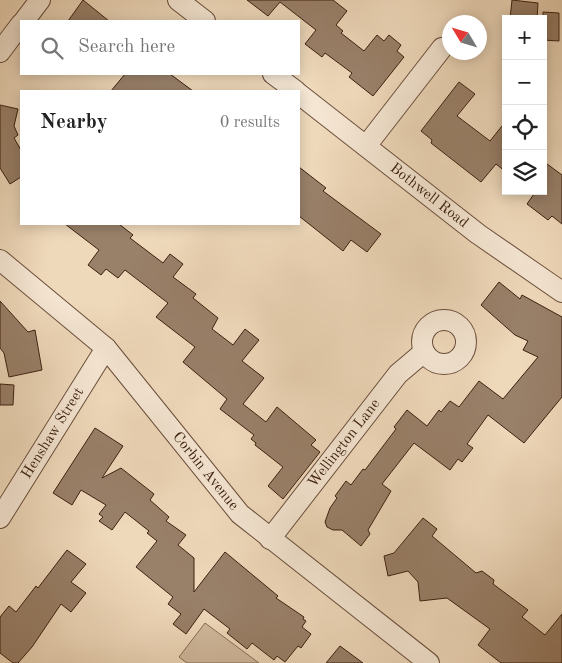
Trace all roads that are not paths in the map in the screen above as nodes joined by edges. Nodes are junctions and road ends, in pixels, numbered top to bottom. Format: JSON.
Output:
{"nodes":[{"id":1,"x":40,"y":0,"type":"edge"},
{"id":2,"x":178,"y":0,"type":"edge"},
{"id":3,"x":24,"y":20,"type":"edge"},
{"id":4,"x":205,"y":20,"type":"edge"},
{"id":5,"x":20,"y":26,"type":"edge"},
{"id":6,"x":442,"y":48,"type":"dead end"},
{"id":7,"x":0,"y":52,"type":"edge"},
{"id":8,"x":274,"y":75,"type":"edge"},
{"id":9,"x":295,"y":90,"type":"edge"},
{"id":10,"x":300,"y":95,"type":"edge"},
{"id":11,"x":366,"y":146,"type":"junction"},
{"id":12,"x":0,"y":260,"type":"edge"},
{"id":13,"x":562,"y":292,"type":"edge"},
{"id":14,"x":106,"y":348,"type":"junction"},
{"id":15,"x":424,"y":352,"type":"dead end"},
{"id":16,"x":0,"y":518,"type":"edge"},
{"id":17,"x":270,"y":539,"type":"junction"},
{"id":18,"x":429,"y":663,"type":"edge"}],
"edges":[{"from":1,"to":3,"type":"street"},
{"from":2,"to":4,"type":"street"},
{"from":5,"to":7,"type":"street"},
{"from":6,"to":11,"type":"street"},
{"from":8,"to":9,"type":"street"},
{"from":10,"to":11,"type":"street","name":"Bothwell Road"},
{"from":11,"to":13,"type":"street","name":"Bothwell Road"},
{"from":12,"to":14,"type":"street","name":"Corbin Avenue"},
{"from":14,"to":16,"type":"street","name":"Henshaw Street"},
{"from":14,"to":17,"type":"street","name":"Corbin Avenue"},
{"from":15,"to":17,"type":"street","name":"Wellington Lane"},
{"from":17,"to":18,"type":"street","name":"Corbin Avenue"}]}
